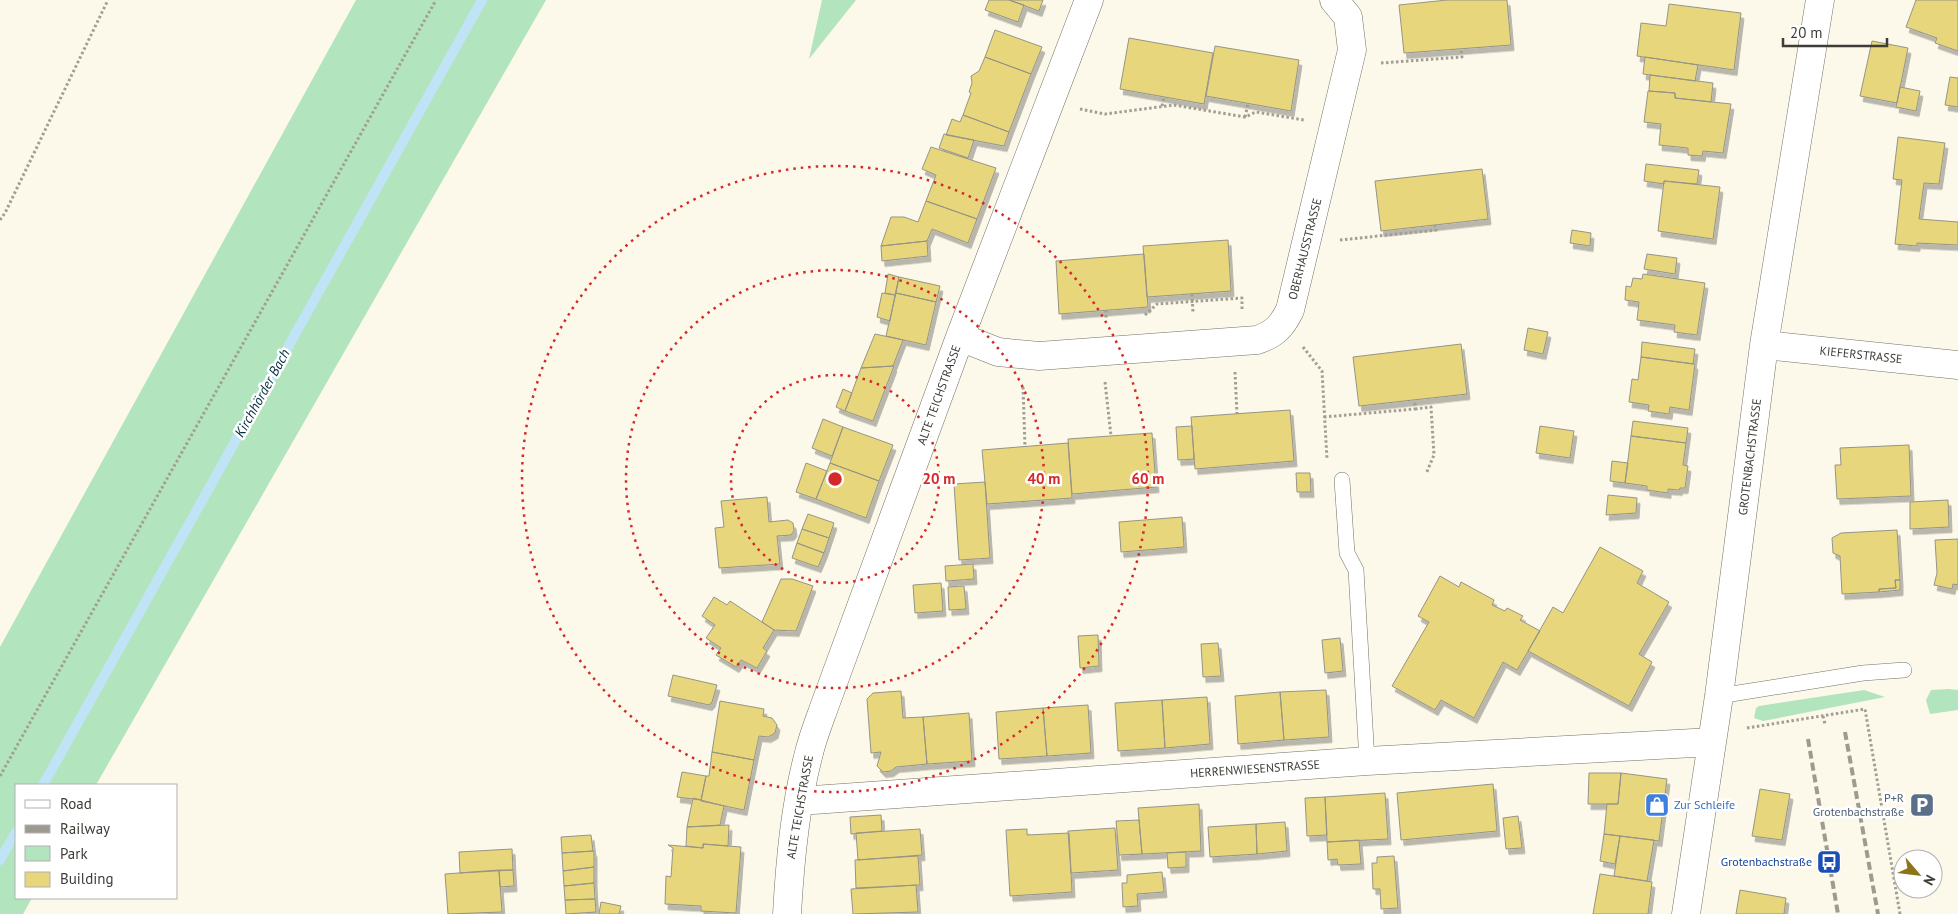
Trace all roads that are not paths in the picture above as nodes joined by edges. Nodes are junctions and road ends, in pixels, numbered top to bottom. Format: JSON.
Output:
{"nodes":[{"id":1,"x":1089,"y":0,"type":"edge"},
{"id":2,"x":1334,"y":0,"type":"edge"},
{"id":3,"x":1820,"y":0,"type":"edge"},
{"id":4,"x":960,"y":338,"type":"junction"},
{"id":5,"x":1764,"y":345,"type":"junction"},
{"id":6,"x":1958,"y":365,"type":"edge"},
{"id":7,"x":1342,"y":480,"type":"road end"},
{"id":8,"x":1904,"y":670,"type":"dead end"},
{"id":9,"x":1719,"y":696,"type":"junction"},
{"id":10,"x":1712,"y":742,"type":"junction"},
{"id":11,"x":1368,"y":761,"type":"junction"},
{"id":12,"x":799,"y":802,"type":"junction"},
{"id":13,"x":787,"y":914,"type":"edge"},
{"id":14,"x":1686,"y":914,"type":"edge"}],
"edges":[{"from":1,"to":4,"type":"street","name":"ALTE TEICHSTRASSE"},
{"from":2,"to":4,"type":"street","name":"OBERHAUSSTRASSE"},
{"from":3,"to":5,"type":"street","name":"GROTENBACHSTRASSE"},
{"from":4,"to":12,"type":"street","name":"ALTE TEICHSTRASSE"},
{"from":5,"to":6,"type":"street","name":"KIEFERSTRASSE"},
{"from":5,"to":9,"type":"street","name":"GROTENBACHSTRASSE"},
{"from":7,"to":11,"type":"lane"},
{"from":8,"to":9,"type":"lane"},
{"from":9,"to":10,"type":"street","name":"GROTENBACHSTRASSE"},
{"from":10,"to":11,"type":"street","name":"HERRENWIESENSTRASSE"},
{"from":10,"to":14,"type":"street","name":"GROTENBACHSTRASSE"},
{"from":11,"to":12,"type":"street","name":"HERRENWIESENSTRASSE"},
{"from":12,"to":13,"type":"street","name":"ALTE TEICHSTRASSE"}]}
